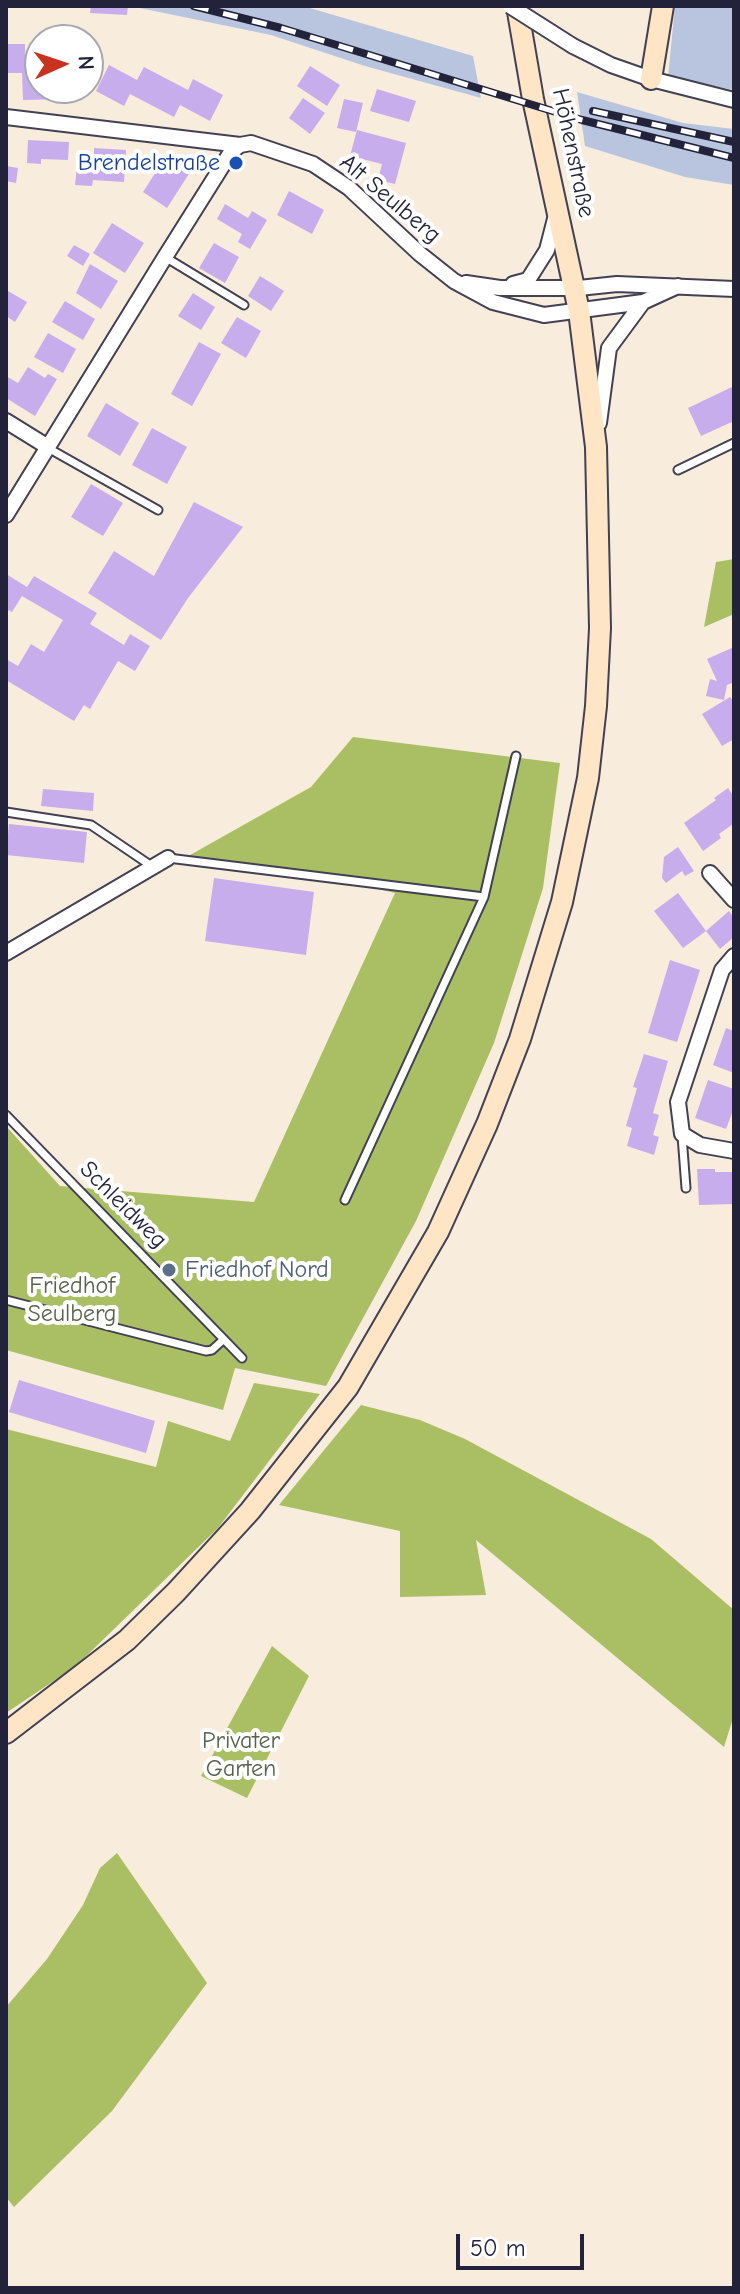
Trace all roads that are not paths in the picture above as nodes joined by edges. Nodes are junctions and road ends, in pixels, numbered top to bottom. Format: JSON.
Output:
{"nodes":[{"id":1,"x":510,"y":6,"type":"edge"},
{"id":2,"x":517,"y":6,"type":"edge"},
{"id":3,"x":663,"y":6,"type":"edge"},
{"id":4,"x":651,"y":79,"type":"junction"},
{"id":5,"x":734,"y":100,"type":"edge"},
{"id":6,"x":6,"y":117,"type":"edge"},
{"id":7,"x":240,"y":145,"type":"junction"},
{"id":8,"x":558,"y":207,"type":"junction"},
{"id":9,"x":165,"y":257,"type":"junction"},
{"id":10,"x":454,"y":281,"type":"junction"},
{"id":11,"x":678,"y":286,"type":"junction"},
{"id":12,"x":500,"y":288,"type":"junction"},
{"id":13,"x":577,"y":288,"type":"junction"},
{"id":14,"x":734,"y":289,"type":"edge"},
{"id":15,"x":643,"y":302,"type":"junction"},
{"id":16,"x":244,"y":305,"type":"dead end"},
{"id":17,"x":579,"y":311,"type":"junction"},
{"id":18,"x":6,"y":421,"type":"edge"},
{"id":19,"x":734,"y":443,"type":"edge"},
{"id":20,"x":48,"y":447,"type":"junction"},
{"id":21,"x":596,"y":447,"type":"junction"},
{"id":22,"x":678,"y":470,"type":"dead end"},
{"id":23,"x":158,"y":510,"type":"dead end"},
{"id":24,"x":6,"y":515,"type":"edge"},
{"id":25,"x":516,"y":756,"type":"dead end"},
{"id":26,"x":6,"y":812,"type":"edge"},
{"id":27,"x":168,"y":858,"type":"joint"},
{"id":28,"x":153,"y":867,"type":"junction"},
{"id":29,"x":710,"y":873,"type":"dead end"},
{"id":30,"x":484,"y":897,"type":"junction"},
{"id":31,"x":734,"y":900,"type":"edge"},
{"id":32,"x":6,"y":953,"type":"edge"},
{"id":33,"x":734,"y":956,"type":"edge"},
{"id":34,"x":6,"y":1115,"type":"edge"},
{"id":35,"x":682,"y":1134,"type":"junction"},
{"id":36,"x":734,"y":1151,"type":"edge"},
{"id":37,"x":686,"y":1188,"type":"dead end"},
{"id":38,"x":345,"y":1200,"type":"dead end"},
{"id":39,"x":6,"y":1300,"type":"edge"},
{"id":40,"x":223,"y":1340,"type":"junction"},
{"id":41,"x":242,"y":1358,"type":"dead end"},
{"id":42,"x":6,"y":1733,"type":"edge"}],
"edges":[{"from":1,"to":4,"type":"street","bridge":true},
{"from":2,"to":8,"type":"street","name":"Höhenstraße"},
{"from":3,"to":4,"type":"street"},
{"from":4,"to":5,"type":"street"},
{"from":6,"to":7,"type":"street"},
{"from":7,"to":9,"type":"street"},
{"from":7,"to":10,"type":"street","name":"Alt Seulberg"},
{"from":8,"to":12,"type":"street"},
{"from":8,"to":13,"type":"street","name":"Höhenstraße"},
{"from":9,"to":16,"type":"lane"},
{"from":9,"to":20,"type":"street"},
{"from":10,"to":12,"type":"street","name":"Alt Seulberg"},
{"from":10,"to":17,"type":"street","name":"Alt Seulberg"},
{"from":11,"to":13,"type":"street","name":"Alt Seulberg"},
{"from":11,"to":14,"type":"street","name":"Alt Seulberg"},
{"from":11,"to":15,"type":"street"},
{"from":12,"to":13,"type":"street","name":"Alt Seulberg"},
{"from":13,"to":17,"type":"street","name":"Höhenstraße"},
{"from":15,"to":17,"type":"street","name":"Alt Seulberg"},
{"from":15,"to":21,"type":"street"},
{"from":17,"to":21,"type":"street","name":"Höhenstraße"},
{"from":18,"to":20,"type":"street"},
{"from":19,"to":22,"type":"lane"},
{"from":20,"to":23,"type":"lane"},
{"from":20,"to":24,"type":"street"},
{"from":21,"to":42,"type":"street","name":"Höhenstraße"},
{"from":25,"to":30,"type":"lane"},
{"from":26,"to":28,"type":"lane"},
{"from":27,"to":28,"type":"street"},
{"from":27,"to":30,"type":"lane"},
{"from":28,"to":32,"type":"street"},
{"from":29,"to":31,"type":"street"},
{"from":30,"to":38,"type":"lane"},
{"from":33,"to":35,"type":"street"},
{"from":34,"to":40,"type":"lane","name":"Schleidweg"},
{"from":35,"to":36,"type":"street"},
{"from":35,"to":37,"type":"lane"},
{"from":39,"to":40,"type":"lane"},
{"from":40,"to":41,"type":"lane","name":"Schleidweg"}]}
